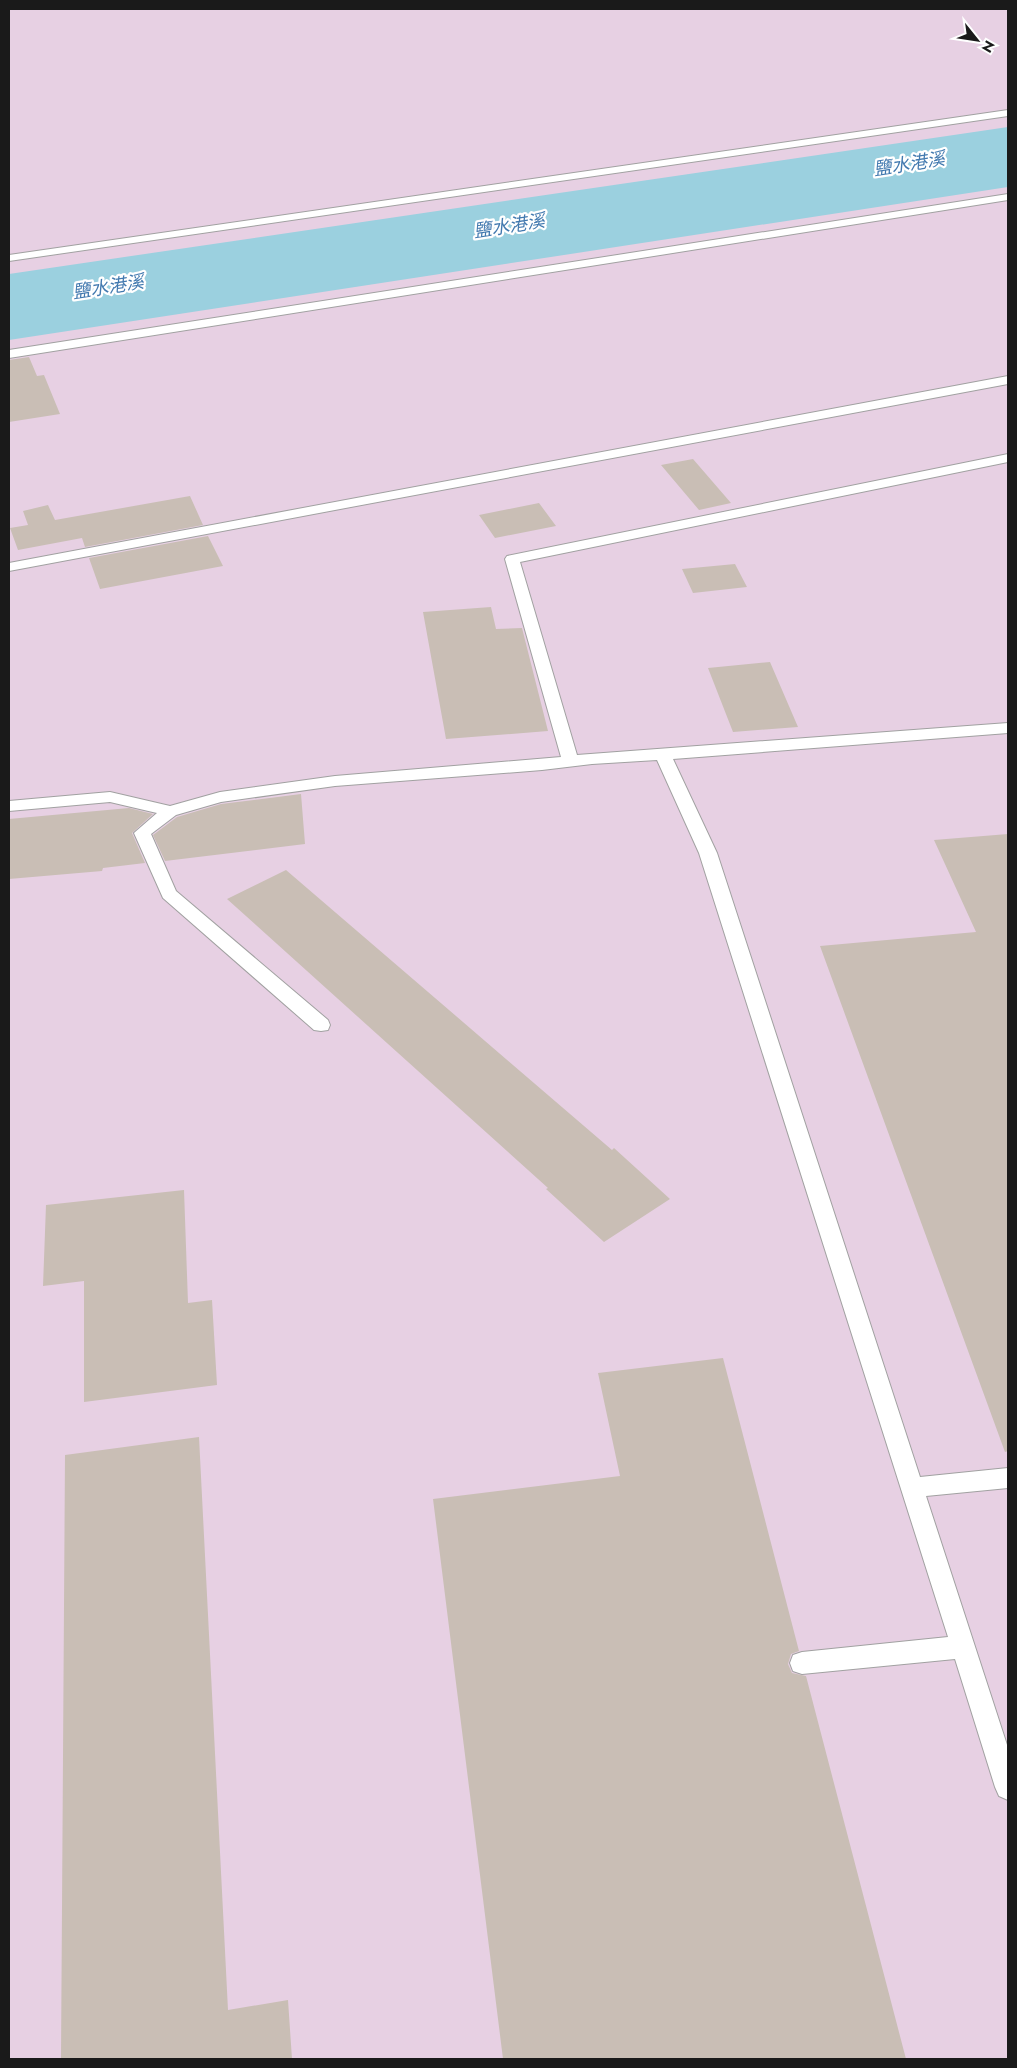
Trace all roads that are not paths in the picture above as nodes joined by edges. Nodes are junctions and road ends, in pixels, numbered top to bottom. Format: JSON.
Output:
{"nodes":[{"id":1,"x":1008,"y":113,"type":"edge"},
{"id":2,"x":1008,"y":197,"type":"edge"},
{"id":3,"x":9,"y":258,"type":"edge"},
{"id":4,"x":9,"y":354,"type":"edge"},
{"id":5,"x":1008,"y":380,"type":"edge"},
{"id":6,"x":1008,"y":458,"type":"edge"},
{"id":7,"x":9,"y":567,"type":"edge"},
{"id":8,"x":1008,"y":728,"type":"edge"},
{"id":9,"x":663,"y":755,"type":"junction"},
{"id":10,"x":570,"y":760,"type":"junction"},
{"id":11,"x":9,"y":806,"type":"edge"},
{"id":12,"x":170,"y":811,"type":"junction"},
{"id":13,"x":321,"y":1025,"type":"dead end"},
{"id":14,"x":1008,"y":1478,"type":"edge"},
{"id":15,"x":912,"y":1488,"type":"junction"},
{"id":16,"x":964,"y":1647,"type":"junction"},
{"id":17,"x":802,"y":1663,"type":"dead end"},
{"id":18,"x":1008,"y":1787,"type":"edge"}],
"edges":[{"from":1,"to":3,"type":"lane"},
{"from":2,"to":4,"type":"lane"},
{"from":5,"to":7,"type":"lane"},
{"from":6,"to":10,"type":"lane"},
{"from":8,"to":9,"type":"lane"},
{"from":9,"to":10,"type":"lane"},
{"from":9,"to":15,"type":"lane"},
{"from":10,"to":12,"type":"lane"},
{"from":11,"to":12,"type":"lane"},
{"from":12,"to":13,"type":"lane"},
{"from":14,"to":15,"type":"lane"},
{"from":15,"to":16,"type":"lane"},
{"from":16,"to":17,"type":"lane"},
{"from":16,"to":18,"type":"lane"}]}
